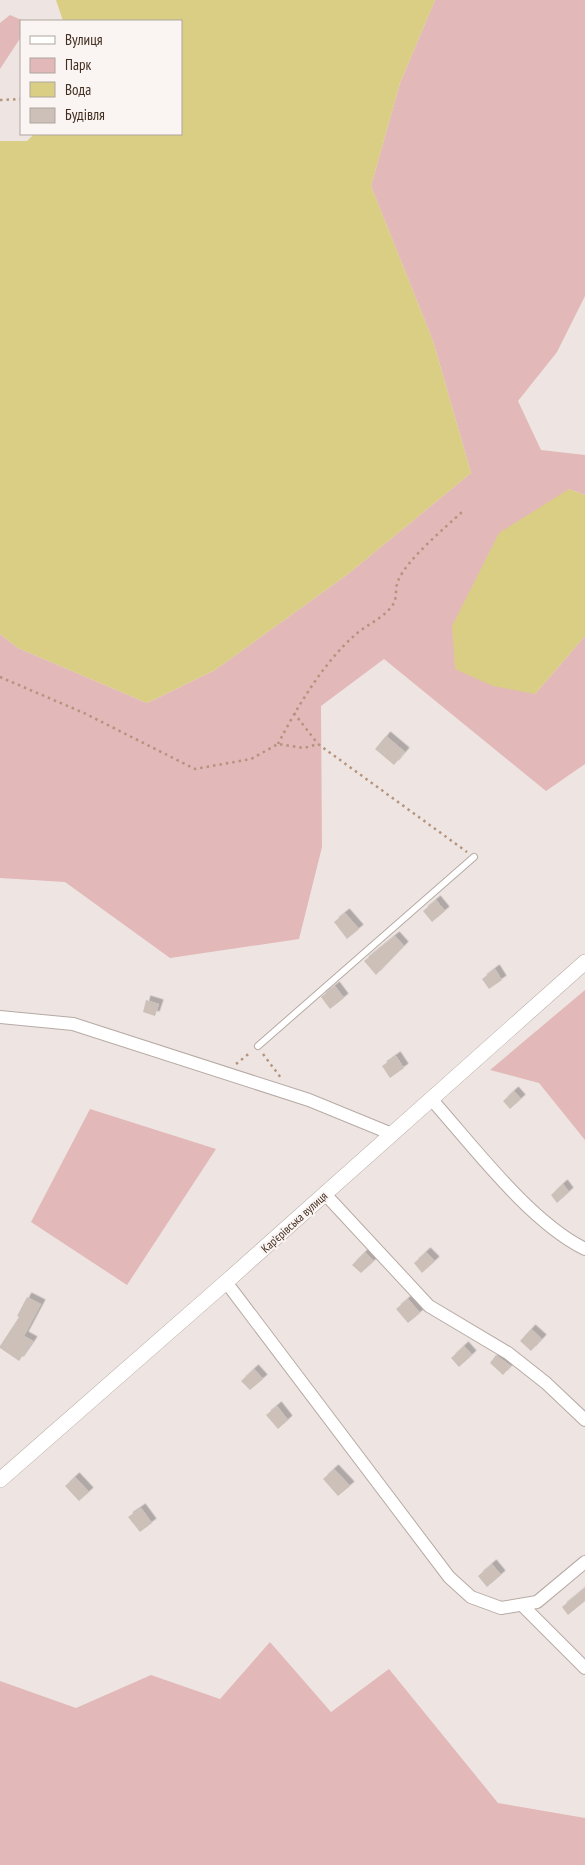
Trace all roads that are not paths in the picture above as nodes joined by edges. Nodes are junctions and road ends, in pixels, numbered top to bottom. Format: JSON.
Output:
{"nodes":[{"id":1,"x":474,"y":857,"type":"road end"},
{"id":2,"x":585,"y":962,"type":"edge"},
{"id":3,"x":0,"y":1017,"type":"edge"},
{"id":4,"x":258,"y":1046,"type":"road end"},
{"id":5,"x":432,"y":1100,"type":"junction"},
{"id":6,"x":392,"y":1134,"type":"junction"},
{"id":7,"x":325,"y":1194,"type":"junction"},
{"id":8,"x":585,"y":1249,"type":"edge"},
{"id":9,"x":226,"y":1282,"type":"junction"},
{"id":10,"x":585,"y":1420,"type":"edge"},
{"id":11,"x":0,"y":1480,"type":"edge"},
{"id":12,"x":585,"y":1562,"type":"edge"},
{"id":13,"x":522,"y":1604,"type":"junction"},
{"id":14,"x":585,"y":1668,"type":"edge"}],
"edges":[{"from":1,"to":4,"type":"lane"},
{"from":2,"to":5,"type":"street","name":"Кар'єрівська вулиця"},
{"from":3,"to":6,"type":"street"},
{"from":5,"to":6,"type":"street","name":"Кар'єрівська вулиця"},
{"from":5,"to":8,"type":"street"},
{"from":6,"to":7,"type":"street","name":"Кар'єрівська вулиця"},
{"from":7,"to":9,"type":"street","name":"Кар'єрівська вулиця"},
{"from":7,"to":10,"type":"street"},
{"from":9,"to":11,"type":"street","name":"Кар'єрівська вулиця"},
{"from":9,"to":13,"type":"street"},
{"from":12,"to":13,"type":"street"},
{"from":13,"to":14,"type":"street"}]}
